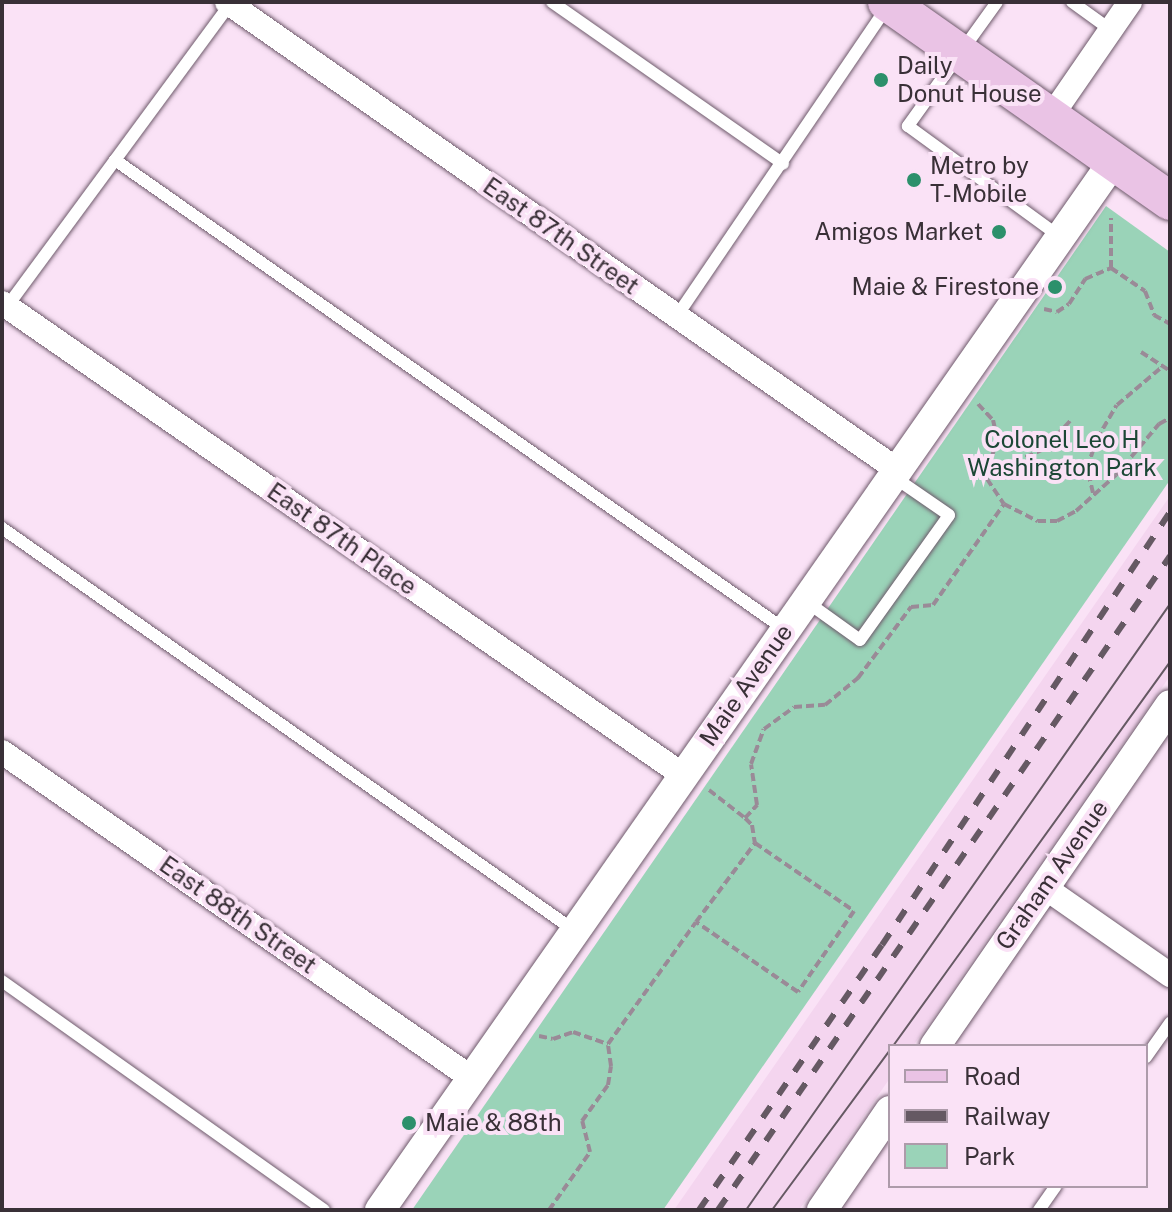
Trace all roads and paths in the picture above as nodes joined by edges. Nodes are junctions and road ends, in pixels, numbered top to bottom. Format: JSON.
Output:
{"nodes":[{"id":1,"x":552,"y":2,"type":"edge"},
{"id":2,"x":997,"y":2,"type":"edge"},
{"id":3,"x":1072,"y":2,"type":"edge"},
{"id":4,"x":1130,"y":2,"type":"edge"},
{"id":5,"x":230,"y":3,"type":"edge"},
{"id":6,"x":888,"y":3,"type":"edge"},
{"id":7,"x":1111,"y":30,"type":"junction"},
{"id":8,"x":959,"y":53,"type":"junction"},
{"id":9,"x":1050,"y":118,"type":"junction"},
{"id":10,"x":115,"y":160,"type":"junction"},
{"id":11,"x":1113,"y":162,"type":"junction"},
{"id":12,"x":783,"y":164,"type":"junction"},
{"id":13,"x":1170,"y":201,"type":"edge"},
{"id":14,"x":1111,"y":218,"type":"dead end"},
{"id":15,"x":1060,"y":237,"type":"junction"},
{"id":16,"x":1111,"y":268,"type":"junction"},
{"id":17,"x":4,"y":307,"type":"edge"},
{"id":18,"x":1044,"y":309,"type":"dead end"},
{"id":19,"x":677,"y":316,"type":"junction"},
{"id":20,"x":1170,"y":324,"type":"edge"},
{"id":21,"x":1141,"y":352,"type":"dead end"},
{"id":22,"x":1163,"y":366,"type":"junction"},
{"id":23,"x":1170,"y":371,"type":"edge"},
{"id":24,"x":978,"y":404,"type":"dead end"},
{"id":25,"x":1170,"y":418,"type":"edge"},
{"id":26,"x":1070,"y":421,"type":"dead end"},
{"id":27,"x":989,"y":467,"type":"junction"},
{"id":28,"x":894,"y":472,"type":"junction"},
{"id":29,"x":1093,"y":493,"type":"junction"},
{"id":30,"x":1004,"y":504,"type":"junction"},
{"id":31,"x":2,"y":528,"type":"edge"},
{"id":32,"x":804,"y":601,"type":"junction"},
{"id":33,"x":785,"y":629,"type":"junction"},
{"id":34,"x":1170,"y":705,"type":"edge"},
{"id":35,"x":2,"y":752,"type":"edge"},
{"id":36,"x":696,"y":783,"type":"junction"},
{"id":37,"x":745,"y":818,"type":"junction"},
{"id":38,"x":755,"y":843,"type":"junction"},
{"id":39,"x":1044,"y":887,"type":"junction"},
{"id":40,"x":696,"y":922,"type":"junction"},
{"id":41,"x":575,"y":931,"type":"junction"},
{"id":42,"x":1170,"y":975,"type":"edge"},
{"id":43,"x":2,"y":981,"type":"edge"},
{"id":44,"x":1170,"y":1023,"type":"edge"},
{"id":45,"x":539,"y":1036,"type":"dead end"},
{"id":46,"x":608,"y":1044,"type":"junction"},
{"id":47,"x":936,"y":1044,"type":"edge"},
{"id":48,"x":1148,"y":1054,"type":"edge"},
{"id":49,"x":473,"y":1079,"type":"junction"},
{"id":50,"x":888,"y":1114,"type":"edge"},
{"id":51,"x":1055,"y":1188,"type":"edge"},
{"id":52,"x":324,"y":1210,"type":"edge"},
{"id":53,"x":380,"y":1210,"type":"edge"},
{"id":54,"x":549,"y":1210,"type":"edge"},
{"id":55,"x":822,"y":1210,"type":"edge"},
{"id":56,"x":1039,"y":1210,"type":"edge"}],
"edges":[{"from":1,"to":12,"type":"lane"},
{"from":2,"to":8,"type":"lane"},
{"from":3,"to":7,"type":"lane"},
{"from":4,"to":7,"type":"street"},
{"from":5,"to":10,"type":"lane"},
{"from":5,"to":19,"type":"street","name":"East 87th Street"},
{"from":6,"to":8,"type":"main road"},
{"from":6,"to":12,"type":"lane"},
{"from":7,"to":9,"type":"street"},
{"from":8,"to":9,"type":"main road"},
{"from":8,"to":15,"type":"lane"},
{"from":9,"to":11,"type":"main road"},
{"from":10,"to":17,"type":"lane"},
{"from":10,"to":33,"type":"lane"},
{"from":11,"to":13,"type":"main road"},
{"from":11,"to":15,"type":"street","name":"Maie Avenue"},
{"from":12,"to":19,"type":"lane"},
{"from":14,"to":16,"type":"path"},
{"from":15,"to":28,"type":"street","name":"Maie Avenue"},
{"from":16,"to":18,"type":"path"},
{"from":16,"to":20,"type":"path"},
{"from":17,"to":36,"type":"street","name":"East 87th Place"},
{"from":19,"to":28,"type":"street","name":"East 87th Street"},
{"from":21,"to":22,"type":"path"},
{"from":22,"to":23,"type":"path"},
{"from":22,"to":29,"type":"path"},
{"from":24,"to":27,"type":"path"},
{"from":25,"to":29,"type":"path"},
{"from":26,"to":27,"type":"path"},
{"from":27,"to":30,"type":"path"},
{"from":28,"to":32,"type":"street","name":"Maie Avenue"},
{"from":28,"to":32,"type":"lane"},
{"from":29,"to":30,"type":"path"},
{"from":30,"to":37,"type":"path"},
{"from":31,"to":41,"type":"lane"},
{"from":32,"to":33,"type":"street","name":"Maie Avenue"},
{"from":33,"to":36,"type":"street","name":"Maie Avenue"},
{"from":34,"to":39,"type":"street","name":"Graham Avenue"},
{"from":35,"to":49,"type":"street","name":"East 88th Street"},
{"from":36,"to":37,"type":"path"},
{"from":36,"to":41,"type":"street","name":"Maie Avenue"},
{"from":37,"to":38,"type":"path"},
{"from":38,"to":40,"type":"path"},
{"from":38,"to":40,"type":"path"},
{"from":39,"to":42,"type":"street"},
{"from":39,"to":47,"type":"street","name":"Graham Avenue"},
{"from":40,"to":46,"type":"path"},
{"from":41,"to":49,"type":"street","name":"Maie Avenue"},
{"from":43,"to":52,"type":"lane"},
{"from":44,"to":48,"type":"lane"},
{"from":45,"to":46,"type":"path"},
{"from":46,"to":54,"type":"path"},
{"from":49,"to":53,"type":"street","name":"Maie Avenue"},
{"from":50,"to":55,"type":"street"},
{"from":51,"to":56,"type":"lane"}]}
